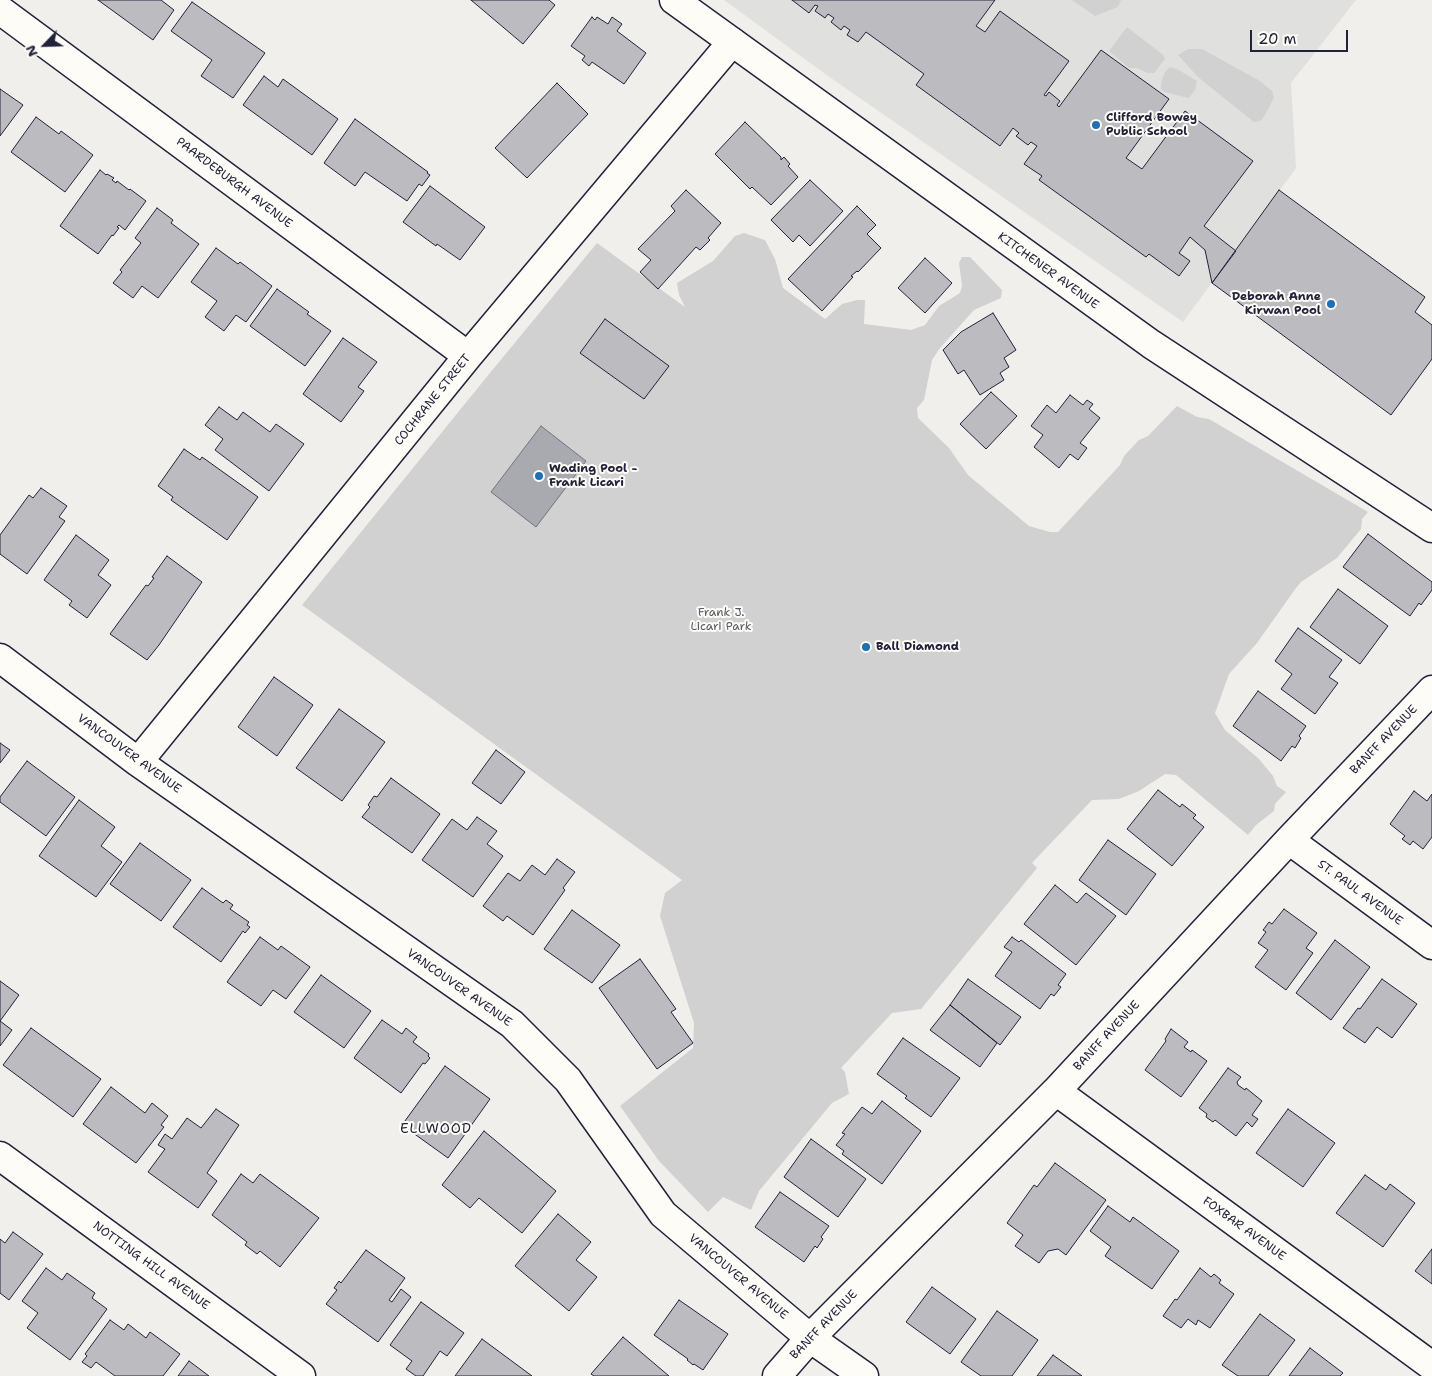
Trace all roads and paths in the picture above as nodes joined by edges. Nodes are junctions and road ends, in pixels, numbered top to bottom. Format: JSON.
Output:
{"nodes":[{"id":1,"x":674,"y":0,"type":"edge"},
{"id":2,"x":0,"y":10,"type":"edge"},
{"id":3,"x":732,"y":42,"type":"junction"},
{"id":4,"x":468,"y":356,"type":"junction"},
{"id":5,"x":1432,"y":528,"type":"edge"},
{"id":6,"x":0,"y":658,"type":"edge"},
{"id":7,"x":1432,"y":690,"type":"edge"},
{"id":8,"x":138,"y":762,"type":"junction"},
{"id":9,"x":1288,"y":840,"type":"junction"},
{"id":10,"x":1432,"y":945,"type":"edge"},
{"id":11,"x":1056,"y":1091,"type":"junction"},
{"id":12,"x":0,"y":1156,"type":"edge"},
{"id":13,"x":810,"y":1338,"type":"junction"},
{"id":14,"x":1432,"y":1366,"type":"edge"},
{"id":15,"x":301,"y":1376,"type":"edge"},
{"id":16,"x":777,"y":1376,"type":"edge"},
{"id":17,"x":864,"y":1376,"type":"edge"}],
"edges":[{"from":1,"to":3,"type":"street","name":"KITCHENER AVENUE"},
{"from":2,"to":4,"type":"street","name":"PAARDEBURGH AVENUE"},
{"from":3,"to":4,"type":"street","name":"COCHRANE STREET"},
{"from":3,"to":5,"type":"street","name":"KITCHENER AVENUE"},
{"from":4,"to":8,"type":"street","name":"COCHRANE STREET"},
{"from":6,"to":8,"type":"street","name":"VANCOUVER AVENUE"},
{"from":7,"to":9,"type":"street","name":"BANFF AVENUE"},
{"from":8,"to":13,"type":"street","name":"VANCOUVER AVENUE"},
{"from":9,"to":10,"type":"street","name":"ST. PAUL AVENUE"},
{"from":9,"to":11,"type":"street","name":"BANFF AVENUE"},
{"from":11,"to":13,"type":"street","name":"BANFF AVENUE"},
{"from":11,"to":14,"type":"street","name":"FOXBAR AVENUE"},
{"from":12,"to":15,"type":"street","name":"NOTTING HILL AVENUE"},
{"from":13,"to":16,"type":"street","name":"BANFF AVENUE"},
{"from":13,"to":17,"type":"street","name":"VANCOUVER AVENUE"}]}
